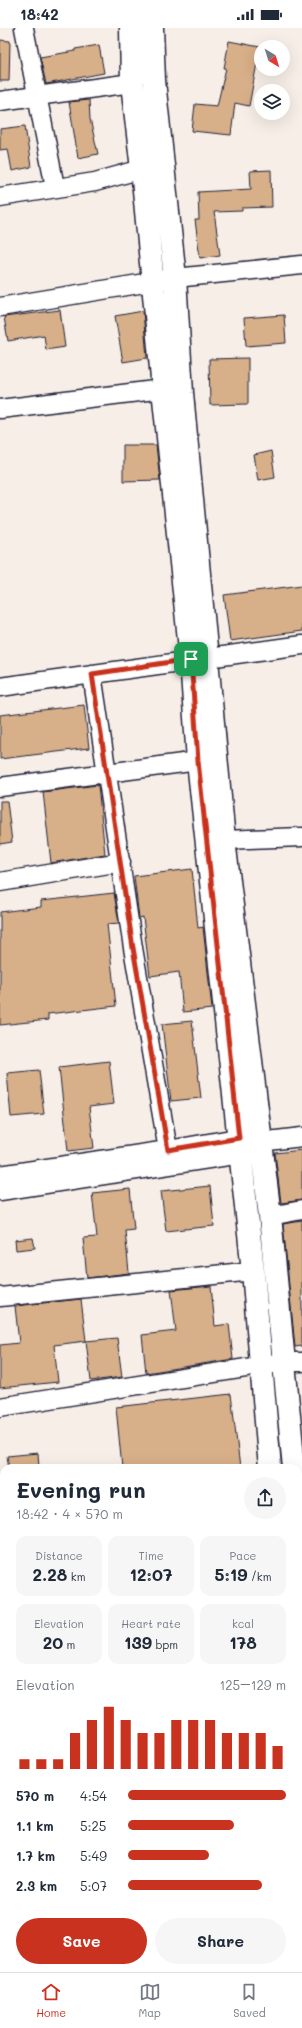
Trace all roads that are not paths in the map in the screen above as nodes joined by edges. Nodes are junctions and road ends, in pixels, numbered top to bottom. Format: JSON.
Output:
{"nodes":[{"id":1,"x":24,"y":28,"type":"edge"},
{"id":2,"x":131,"y":28,"type":"edge"},
{"id":3,"x":152,"y":28,"type":"edge"},
{"id":4,"x":132,"y":83,"type":"junction"},
{"id":5,"x":36,"y":95,"type":"junction"},
{"id":6,"x":0,"y":101,"type":"edge"},
{"id":7,"x":142,"y":169,"type":"junction"},
{"id":8,"x":55,"y":187,"type":"junction"},
{"id":9,"x":0,"y":197,"type":"edge"},
{"id":10,"x":302,"y":265,"type":"edge"},
{"id":11,"x":175,"y":278,"type":"junction"},
{"id":12,"x":153,"y":283,"type":"junction"},
{"id":13,"x":0,"y":307,"type":"edge"},
{"id":14,"x":163,"y":389,"type":"junction"},
{"id":15,"x":0,"y":409,"type":"edge"},
{"id":16,"x":302,"y":644,"type":"edge"},
{"id":17,"x":200,"y":658,"type":"junction"},
{"id":18,"x":92,"y":674,"type":"junction"},
{"id":19,"x":0,"y":687,"type":"edge"},
{"id":20,"x":198,"y":761,"type":"junction"},
{"id":21,"x":108,"y":773,"type":"junction"},
{"id":22,"x":0,"y":787,"type":"edge"},
{"id":23,"x":302,"y":837,"type":"edge"},
{"id":24,"x":224,"y":840,"type":"junction"},
{"id":25,"x":121,"y":862,"type":"junction"},
{"id":26,"x":0,"y":882,"type":"edge"},
{"id":27,"x":302,"y":1137,"type":"edge"},
{"id":28,"x":254,"y":1144,"type":"junction"},
{"id":29,"x":168,"y":1150,"type":"junction"},
{"id":30,"x":0,"y":1175,"type":"edge"},
{"id":31,"x":0,"y":1191,"type":"edge"},
{"id":32,"x":302,"y":1210,"type":"edge"},
{"id":33,"x":270,"y":1216,"type":"junction"},
{"id":34,"x":253,"y":1271,"type":"junction"},
{"id":35,"x":0,"y":1297,"type":"edge"},
{"id":36,"x":293,"y":1362,"type":"edge"},
{"id":37,"x":262,"y":1366,"type":"junction"},
{"id":38,"x":0,"y":1407,"type":"edge"},
{"id":39,"x":270,"y":1464,"type":"edge"},
{"id":40,"x":294,"y":1464,"type":"edge"}],
"edges":[{"from":1,"to":5,"type":"street"},
{"from":2,"to":4,"type":"main road"},
{"from":3,"to":11,"type":"main road"},
{"from":4,"to":5,"type":"street"},
{"from":4,"to":7,"type":"main road"},
{"from":5,"to":6,"type":"street"},
{"from":5,"to":8,"type":"street"},
{"from":7,"to":8,"type":"street"},
{"from":7,"to":12,"type":"main road"},
{"from":8,"to":9,"type":"street"},
{"from":10,"to":11,"type":"street"},
{"from":11,"to":12,"type":"street"},
{"from":11,"to":17,"type":"main road"},
{"from":12,"to":13,"type":"street"},
{"from":12,"to":14,"type":"main road"},
{"from":14,"to":15,"type":"street"},
{"from":14,"to":17,"type":"main road"},
{"from":16,"to":17,"type":"street"},
{"from":17,"to":18,"type":"street"},
{"from":17,"to":20,"type":"main road"},
{"from":17,"to":24,"type":"main road"},
{"from":18,"to":19,"type":"street"},
{"from":18,"to":21,"type":"street"},
{"from":20,"to":21,"type":"street"},
{"from":20,"to":28,"type":"main road"},
{"from":21,"to":22,"type":"street"},
{"from":21,"to":25,"type":"street"},
{"from":23,"to":24,"type":"street"},
{"from":24,"to":28,"type":"main road"},
{"from":25,"to":26,"type":"street"},
{"from":25,"to":29,"type":"street"},
{"from":27,"to":28,"type":"street"},
{"from":28,"to":29,"type":"street"},
{"from":28,"to":31,"type":"street"},
{"from":28,"to":33,"type":"main road"},
{"from":28,"to":34,"type":"main road"},
{"from":29,"to":30,"type":"street"},
{"from":32,"to":33,"type":"street"},
{"from":33,"to":36,"type":"main road"},
{"from":34,"to":35,"type":"street"},
{"from":34,"to":37,"type":"main road"},
{"from":36,"to":37,"type":"street"},
{"from":36,"to":40,"type":"main road"},
{"from":37,"to":38,"type":"street"},
{"from":37,"to":39,"type":"main road"}]}
